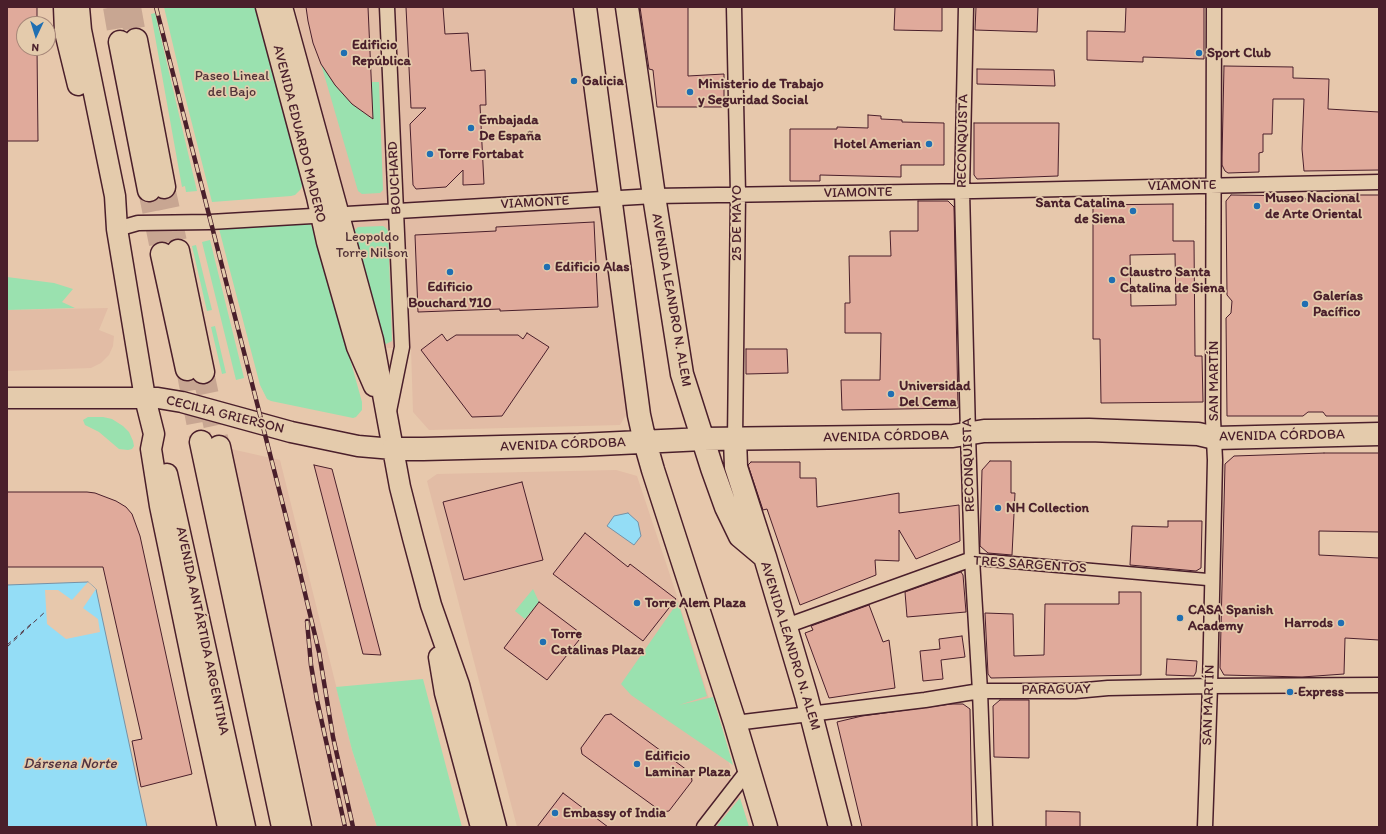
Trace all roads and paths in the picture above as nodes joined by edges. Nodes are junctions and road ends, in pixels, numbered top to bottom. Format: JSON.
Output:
{"nodes":[{"id":1,"x":64,"y":7,"type":"edge"},
{"id":2,"x":79,"y":7,"type":"edge"},
{"id":3,"x":266,"y":7,"type":"edge"},
{"id":4,"x":282,"y":7,"type":"edge"},
{"id":5,"x":387,"y":7,"type":"edge"},
{"id":6,"x":585,"y":7,"type":"edge"},
{"id":7,"x":627,"y":7,"type":"edge"},
{"id":8,"x":734,"y":7,"type":"edge"},
{"id":9,"x":966,"y":7,"type":"edge"},
{"id":10,"x":1214,"y":7,"type":"edge"},
{"id":11,"x":128,"y":41,"type":"tunnel mouth"},
{"id":12,"x":1379,"y":182,"type":"edge"},
{"id":13,"x":1214,"y":185,"type":"junction"},
{"id":14,"x":157,"y":188,"type":"tunnel mouth"},
{"id":15,"x":962,"y":191,"type":"junction"},
{"id":16,"x":738,"y":194,"type":"junction"},
{"id":17,"x":654,"y":196,"type":"junction"},
{"id":18,"x":611,"y":198,"type":"junction"},
{"id":19,"x":397,"y":210,"type":"junction"},
{"id":20,"x":330,"y":215,"type":"junction"},
{"id":21,"x":117,"y":229,"type":"junction"},
{"id":22,"x":170,"y":252,"type":"tunnel mouth"},
{"id":23,"x":195,"y":371,"type":"tunnel mouth"},
{"id":24,"x":7,"y":398,"type":"edge"},
{"id":25,"x":145,"y":398,"type":"junction"},
{"id":26,"x":388,"y":419,"type":"junction"},
{"id":27,"x":968,"y":434,"type":"junction"},
{"id":28,"x":1379,"y":434,"type":"edge"},
{"id":29,"x":154,"y":436,"type":"junction"},
{"id":30,"x":1215,"y":438,"type":"junction"},
{"id":31,"x":703,"y":439,"type":"junction"},
{"id":32,"x":735,"y":439,"type":"junction"},
{"id":33,"x":645,"y":442,"type":"junction"},
{"id":34,"x":393,"y":448,"type":"junction"},
{"id":35,"x":765,"y":557,"type":"junction"},
{"id":36,"x":972,"y":559,"type":"junction"},
{"id":37,"x":1213,"y":580,"type":"junction"},
{"id":38,"x":431,"y":606,"type":"junction"},
{"id":39,"x":786,"y":626,"type":"junction"},
{"id":40,"x":1379,"y":685,"type":"edge"},
{"id":41,"x":1210,"y":686,"type":"junction"},
{"id":42,"x":980,"y":691,"type":"junction"},
{"id":43,"x":812,"y":714,"type":"junction"},
{"id":44,"x":735,"y":722,"type":"junction"},
{"id":45,"x":749,"y":770,"type":"junction"},
{"id":46,"x":228,"y":827,"type":"edge"},
{"id":47,"x":245,"y":827,"type":"edge"},
{"id":48,"x":283,"y":827,"type":"edge"},
{"id":49,"x":300,"y":827,"type":"edge"},
{"id":50,"x":481,"y":827,"type":"edge"},
{"id":51,"x":496,"y":827,"type":"edge"},
{"id":52,"x":704,"y":827,"type":"edge"},
{"id":53,"x":766,"y":827,"type":"edge"},
{"id":54,"x":840,"y":827,"type":"edge"},
{"id":55,"x":986,"y":827,"type":"edge"},
{"id":56,"x":1205,"y":827,"type":"edge"}],
"edges":[{"from":1,"to":21,"type":"main road"},
{"from":2,"to":21,"type":"main road","name":"AVENIDA ANTÁRTIDA ARGENTINA"},
{"from":3,"to":20,"type":"main road","name":"AVENIDA EDUARDO MADERO"},
{"from":4,"to":20,"type":"main road","name":"AVENIDA EDUARDO MADERO"},
{"from":5,"to":19,"type":"street","name":"BOUCHARD"},
{"from":6,"to":18,"type":"main road"},
{"from":7,"to":17,"type":"main road","name":"AVENIDA LEANDRO N. ALEM"},
{"from":8,"to":16,"type":"street","name":"25 DE MAYO"},
{"from":9,"to":15,"type":"street","name":"RECONQUISTA"},
{"from":10,"to":13,"type":"street","name":"SAN MARTÍN"},
{"from":11,"to":14,"type":"main road"},
{"from":12,"to":13,"type":"street","name":"VIAMONTE"},
{"from":13,"to":15,"type":"street","name":"VIAMONTE"},
{"from":13,"to":30,"type":"street","name":"SAN MARTÍN"},
{"from":15,"to":16,"type":"street","name":"VIAMONTE"},
{"from":15,"to":27,"type":"street","name":"RECONQUISTA"},
{"from":16,"to":17,"type":"street","name":"VIAMONTE"},
{"from":16,"to":32,"type":"street","name":"25 DE MAYO"},
{"from":17,"to":18,"type":"street","name":"VIAMONTE"},
{"from":17,"to":31,"type":"main road","name":"AVENIDA LEANDRO N. ALEM"},
{"from":18,"to":19,"type":"street","name":"VIAMONTE"},
{"from":18,"to":33,"type":"main road"},
{"from":19,"to":20,"type":"street","name":"VIAMONTE"},
{"from":19,"to":26,"type":"street","name":"BOUCHARD"},
{"from":20,"to":21,"type":"street","name":"VIAMONTE"},
{"from":20,"to":26,"type":"main road","name":"AVENIDA EDUARDO MADERO"},
{"from":21,"to":25,"type":"main road","name":"AVENIDA ANTÁRTIDA ARGENTINA"},
{"from":22,"to":23,"type":"main road"},
{"from":24,"to":25,"type":"main road","name":"CECILIA GRIERSON"},
{"from":25,"to":29,"type":"main road","name":"AVENIDA ANTÁRTIDA ARGENTINA"},
{"from":25,"to":34,"type":"main road","name":"CECILIA GRIERSON"},
{"from":26,"to":34,"type":"main road","name":"AVENIDA EDUARDO MADERO"},
{"from":27,"to":30,"type":"main road","name":"AVENIDA CÓRDOBA"},
{"from":27,"to":32,"type":"main road","name":"AVENIDA CÓRDOBA"},
{"from":27,"to":36,"type":"street","name":"RECONQUISTA"},
{"from":28,"to":30,"type":"main road","name":"AVENIDA CÓRDOBA"},
{"from":29,"to":46,"type":"main road","name":"AVENIDA ANTÁRTIDA ARGENTINA"},
{"from":29,"to":47,"type":"main road","name":"AVENIDA ANTÁRTIDA ARGENTINA"},
{"from":30,"to":37,"type":"street","name":"SAN MARTÍN"},
{"from":31,"to":32,"type":"main road","name":"AVENIDA CÓRDOBA"},
{"from":31,"to":33,"type":"main road","name":"AVENIDA CÓRDOBA"},
{"from":31,"to":35,"type":"main road","name":"AVENIDA LEANDRO N. ALEM"},
{"from":32,"to":35,"type":"main road"},
{"from":33,"to":34,"type":"main road","name":"AVENIDA CÓRDOBA"},
{"from":33,"to":44,"type":"main road"},
{"from":34,"to":38,"type":"main road","name":"AVENIDA EDUARDO MADERO"},
{"from":35,"to":39,"type":"main road","name":"AVENIDA LEANDRO N. ALEM"},
{"from":36,"to":37,"type":"street","name":"TRES SARGENTOS"},
{"from":36,"to":39,"type":"street","name":"TRES SARGENTOS"},
{"from":36,"to":42,"type":"street","name":"RECONQUISTA"},
{"from":37,"to":41,"type":"street","name":"SAN MARTÍN"},
{"from":38,"to":50,"type":"main road","name":"AVENIDA EDUARDO MADERO"},
{"from":38,"to":51,"type":"main road","name":"AVENIDA EDUARDO MADERO"},
{"from":39,"to":43,"type":"main road","name":"AVENIDA LEANDRO N. ALEM"},
{"from":40,"to":41,"type":"street","name":"PARAGUAY"},
{"from":41,"to":42,"type":"street","name":"PARAGUAY"},
{"from":41,"to":56,"type":"street","name":"SAN MARTÍN"},
{"from":42,"to":43,"type":"street","name":"PARAGUAY"},
{"from":42,"to":55,"type":"street","name":"RECONQUISTA"},
{"from":43,"to":44,"type":"street","name":"PARAGUAY"},
{"from":43,"to":54,"type":"main road","name":"AVENIDA LEANDRO N. ALEM"},
{"from":44,"to":45,"type":"main road"},
{"from":45,"to":52,"type":"street"},
{"from":45,"to":53,"type":"main road"},
{"from":48,"to":49,"type":"main road"}]}
